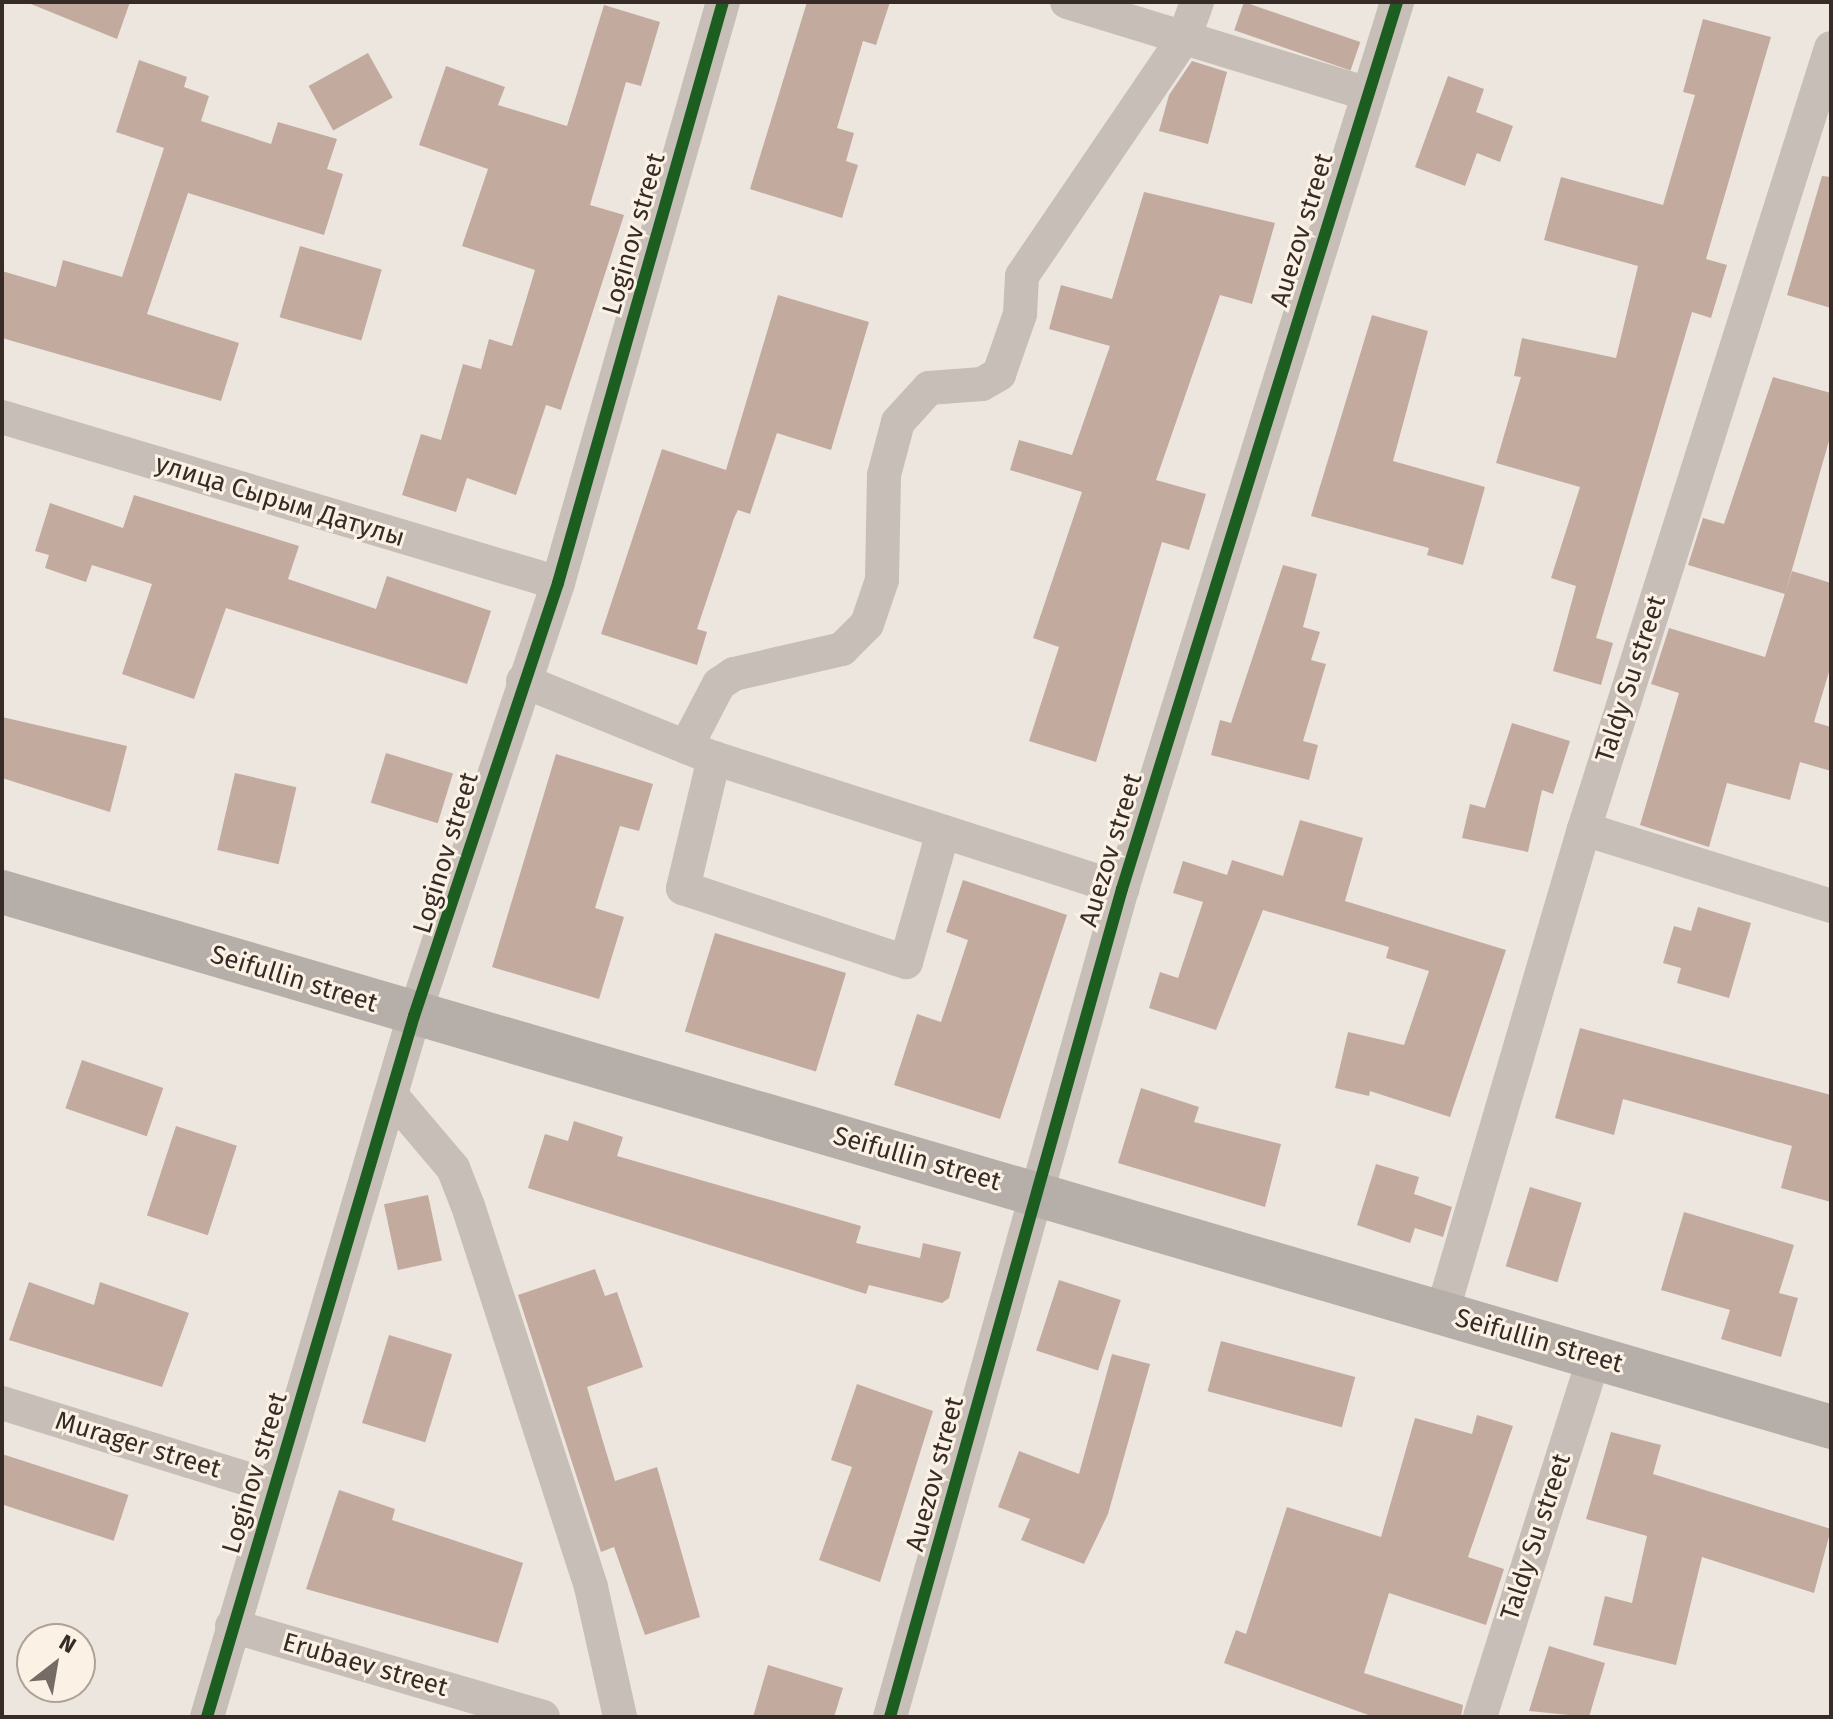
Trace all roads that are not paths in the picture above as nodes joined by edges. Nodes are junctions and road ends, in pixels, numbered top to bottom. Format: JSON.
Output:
{"nodes":[{"id":1,"x":723,"y":2,"type":"edge"},
{"id":2,"x":1067,"y":2,"type":"edge"},
{"id":3,"x":1197,"y":2,"type":"edge"},
{"id":4,"x":1397,"y":2,"type":"edge"},
{"id":5,"x":1184,"y":38,"type":"junction"},
{"id":6,"x":1831,"y":48,"type":"edge"},
{"id":7,"x":1367,"y":94,"type":"junction"},
{"id":8,"x":2,"y":417,"type":"edge"},
{"id":9,"x":558,"y":583,"type":"junction"},
{"id":10,"x":523,"y":681,"type":"junction"},
{"id":11,"x":700,"y":753,"type":"junction"},
{"id":12,"x":1584,"y":829,"type":"junction"},
{"id":13,"x":943,"y":832,"type":"junction"},
{"id":14,"x":1122,"y":889,"type":"junction"},
{"id":15,"x":2,"y":892,"type":"edge"},
{"id":16,"x":1831,"y":906,"type":"edge"},
{"id":17,"x":414,"y":1016,"type":"junction"},
{"id":18,"x":391,"y":1095,"type":"junction"},
{"id":19,"x":1035,"y":1194,"type":"junction"},
{"id":20,"x":1442,"y":1313,"type":"junction"},
{"id":21,"x":1594,"y":1357,"type":"junction"},
{"id":22,"x":2,"y":1403,"type":"edge"},
{"id":23,"x":1831,"y":1427,"type":"edge"},
{"id":24,"x":274,"y":1487,"type":"junction"},
{"id":25,"x":232,"y":1626,"type":"junction"},
{"id":26,"x":207,"y":1717,"type":"edge"},
{"id":27,"x":543,"y":1717,"type":"edge"},
{"id":28,"x":620,"y":1717,"type":"edge"},
{"id":29,"x":890,"y":1717,"type":"edge"},
{"id":30,"x":1480,"y":1717,"type":"edge"}],
"edges":[{"from":1,"to":9,"type":"street","name":"Loginov street"},
{"from":2,"to":5,"type":"street"},
{"from":3,"to":5,"type":"street"},
{"from":4,"to":7,"type":"street","name":"Auezov street"},
{"from":5,"to":7,"type":"street"},
{"from":5,"to":11,"type":"street"},
{"from":6,"to":12,"type":"street","name":"Taldy Su street"},
{"from":7,"to":14,"type":"street","name":"Auezov street"},
{"from":8,"to":9,"type":"street","name":"улица Сырым Датулы"},
{"from":9,"to":10,"type":"street","name":"Loginov street"},
{"from":10,"to":11,"type":"street"},
{"from":10,"to":17,"type":"street","name":"Loginov street"},
{"from":11,"to":13,"type":"street"},
{"from":11,"to":13,"type":"street"},
{"from":12,"to":16,"type":"street"},
{"from":12,"to":20,"type":"street","name":"Taldy Su street"},
{"from":13,"to":14,"type":"street"},
{"from":14,"to":19,"type":"street","name":"Auezov street"},
{"from":15,"to":17,"type":"main road","name":"Seifullin street"},
{"from":17,"to":18,"type":"street","name":"Loginov street"},
{"from":17,"to":19,"type":"main road","name":"Seifullin street"},
{"from":18,"to":24,"type":"street","name":"Loginov street"},
{"from":18,"to":28,"type":"street"},
{"from":19,"to":20,"type":"main road","name":"Seifullin street"},
{"from":19,"to":29,"type":"street","name":"Auezov street"},
{"from":20,"to":21,"type":"main road","name":"Seifullin street"},
{"from":21,"to":23,"type":"main road","name":"Seifullin street"},
{"from":21,"to":30,"type":"street","name":"Taldy Su street"},
{"from":22,"to":24,"type":"street","name":"Murager street"},
{"from":24,"to":25,"type":"street","name":"Loginov street"},
{"from":25,"to":26,"type":"street","name":"Loginov street"},
{"from":25,"to":27,"type":"street","name":"Erubaev street"}]}
